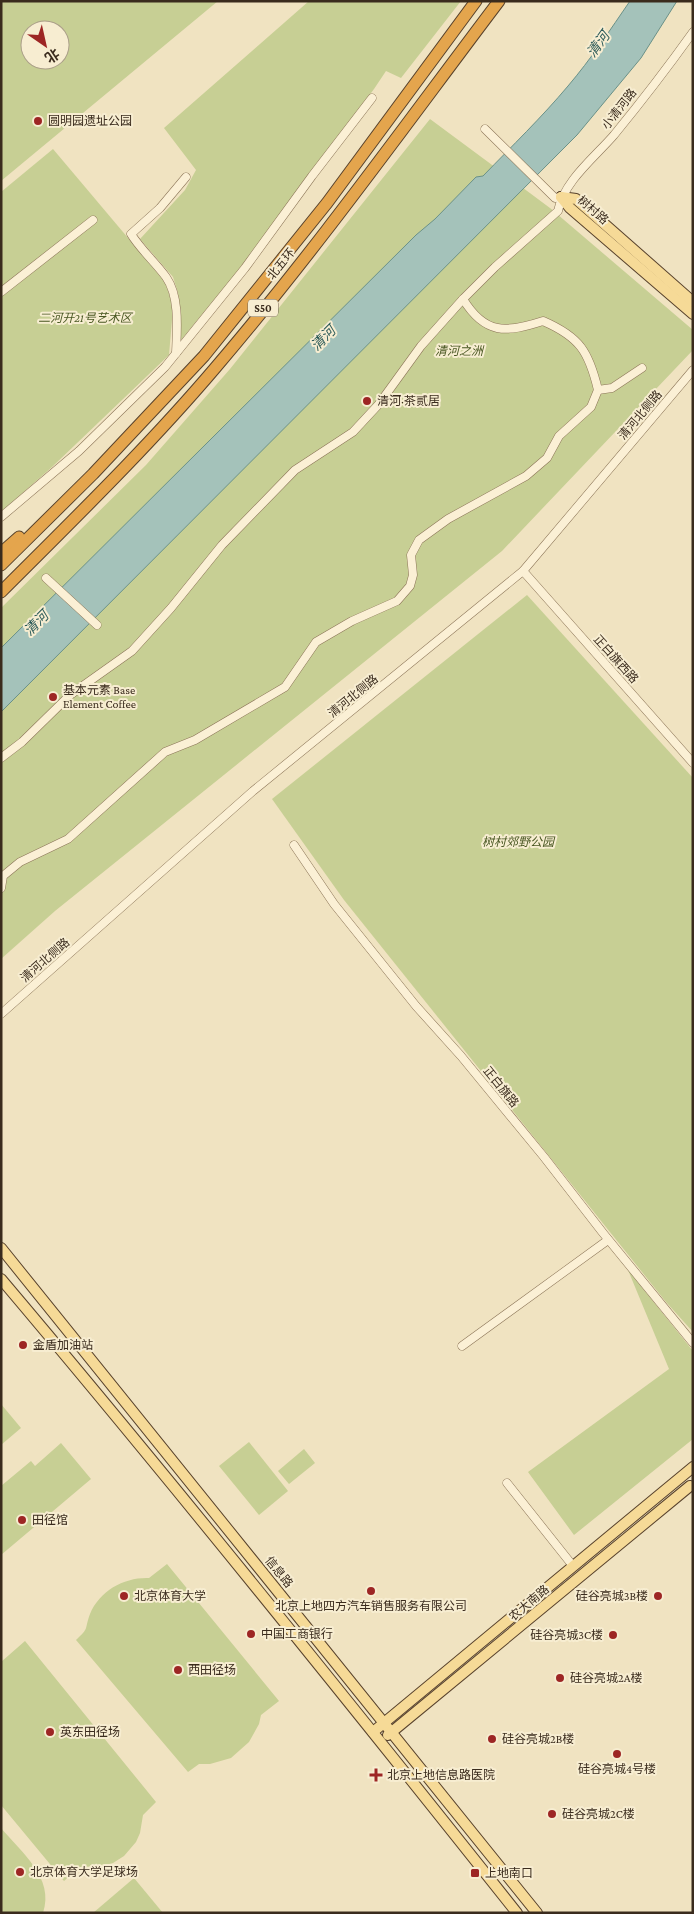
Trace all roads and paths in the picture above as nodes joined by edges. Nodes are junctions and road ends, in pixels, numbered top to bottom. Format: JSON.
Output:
{"nodes":[{"id":1,"x":476,"y":1,"type":"edge"},
{"id":2,"x":499,"y":1,"type":"edge"},
{"id":3,"x":693,"y":32,"type":"edge"},
{"id":4,"x":372,"y":98,"type":"dead end"},
{"id":5,"x":485,"y":129,"type":"dead end"},
{"id":6,"x":186,"y":177,"type":"dead end"},
{"id":7,"x":562,"y":197,"type":"junction"},
{"id":8,"x":93,"y":220,"type":"dead end"},
{"id":9,"x":1,"y":292,"type":"edge"},
{"id":10,"x":463,"y":299,"type":"junction"},
{"id":11,"x":693,"y":302,"type":"edge"},
{"id":12,"x":693,"y":314,"type":"edge"},
{"id":13,"x":176,"y":353,"type":"junction"},
{"id":14,"x":642,"y":368,"type":"dead end"},
{"id":15,"x":693,"y":370,"type":"edge"},
{"id":16,"x":598,"y":390,"type":"junction"},
{"id":17,"x":93,"y":474,"type":"junction"},
{"id":18,"x":1,"y":517,"type":"edge"},
{"id":19,"x":1,"y":553,"type":"edge"},
{"id":20,"x":1,"y":565,"type":"edge"},
{"id":21,"x":523,"y":571,"type":"junction"},
{"id":22,"x":46,"y":578,"type":"dead end"},
{"id":23,"x":1,"y":592,"type":"edge"},
{"id":24,"x":97,"y":625,"type":"dead end"},
{"id":25,"x":1,"y":758,"type":"edge"},
{"id":26,"x":693,"y":762,"type":"edge"},
{"id":27,"x":294,"y":844,"type":"dead end"},
{"id":28,"x":1,"y":888,"type":"edge"},
{"id":29,"x":1,"y":1014,"type":"edge"},
{"id":30,"x":608,"y":1240,"type":"junction"},
{"id":31,"x":1,"y":1248,"type":"edge"},
{"id":32,"x":1,"y":1279,"type":"edge"},
{"id":33,"x":693,"y":1343,"type":"edge"},
{"id":34,"x":462,"y":1346,"type":"dead end"},
{"id":35,"x":693,"y":1467,"type":"edge"},
{"id":36,"x":506,"y":1483,"type":"dead end"},
{"id":37,"x":692,"y":1486,"type":"edge"},
{"id":38,"x":573,"y":1566,"type":"junction"},
{"id":39,"x":385,"y":1723,"type":"junction"},
{"id":40,"x":373,"y":1732,"type":"junction"},
{"id":41,"x":392,"y":1732,"type":"junction"},
{"id":42,"x":380,"y":1741,"type":"junction"},
{"id":43,"x":516,"y":1913,"type":"edge"},
{"id":44,"x":537,"y":1913,"type":"edge"}],
"edges":[{"from":1,"to":17,"type":"highway","name":"北五环","number":"S50"},
{"from":2,"to":23,"type":"highway","name":"北五环","number":"S50"},
{"from":3,"to":7,"type":"street","name":"小清河路"},
{"from":4,"to":13,"type":"street"},
{"from":5,"to":7,"type":"street"},
{"from":6,"to":13,"type":"street"},
{"from":7,"to":10,"type":"street","name":"小清河路"},
{"from":7,"to":11,"type":"main road","name":"树村路"},
{"from":7,"to":12,"type":"main road","name":"树村路"},
{"from":8,"to":9,"type":"street"},
{"from":10,"to":16,"type":"street"},
{"from":10,"to":25,"type":"street","name":"小清河路"},
{"from":13,"to":18,"type":"street"},
{"from":14,"to":16,"type":"street"},
{"from":15,"to":21,"type":"street","name":"清河北侧路"},
{"from":16,"to":28,"type":"street"},
{"from":17,"to":19,"type":"highway"},
{"from":17,"to":20,"type":"highway","name":"北五环","number":"S50"},
{"from":21,"to":26,"type":"street","name":"正白旗西路"},
{"from":21,"to":29,"type":"street","name":"清河北侧路"},
{"from":22,"to":24,"type":"street"},
{"from":27,"to":30,"type":"street","name":"正白旗路"},
{"from":30,"to":33,"type":"street","name":"正白旗路"},
{"from":30,"to":34,"type":"street"},
{"from":31,"to":39,"type":"main road","name":"信息路"},
{"from":32,"to":40,"type":"main road"},
{"from":35,"to":38,"type":"main road","name":"农大南路"},
{"from":36,"to":38,"type":"street"},
{"from":37,"to":41,"type":"main road","name":"农大南路"},
{"from":38,"to":39,"type":"main road","name":"农大南路"},
{"from":39,"to":40,"type":"main road","name":"农大南路"},
{"from":39,"to":41,"type":"main road","name":"信息路"},
{"from":40,"to":42,"type":"main road"},
{"from":41,"to":42,"type":"main road","name":"农大南路"},
{"from":41,"to":44,"type":"main road","name":"信息路"},
{"from":42,"to":43,"type":"main road"}]}
